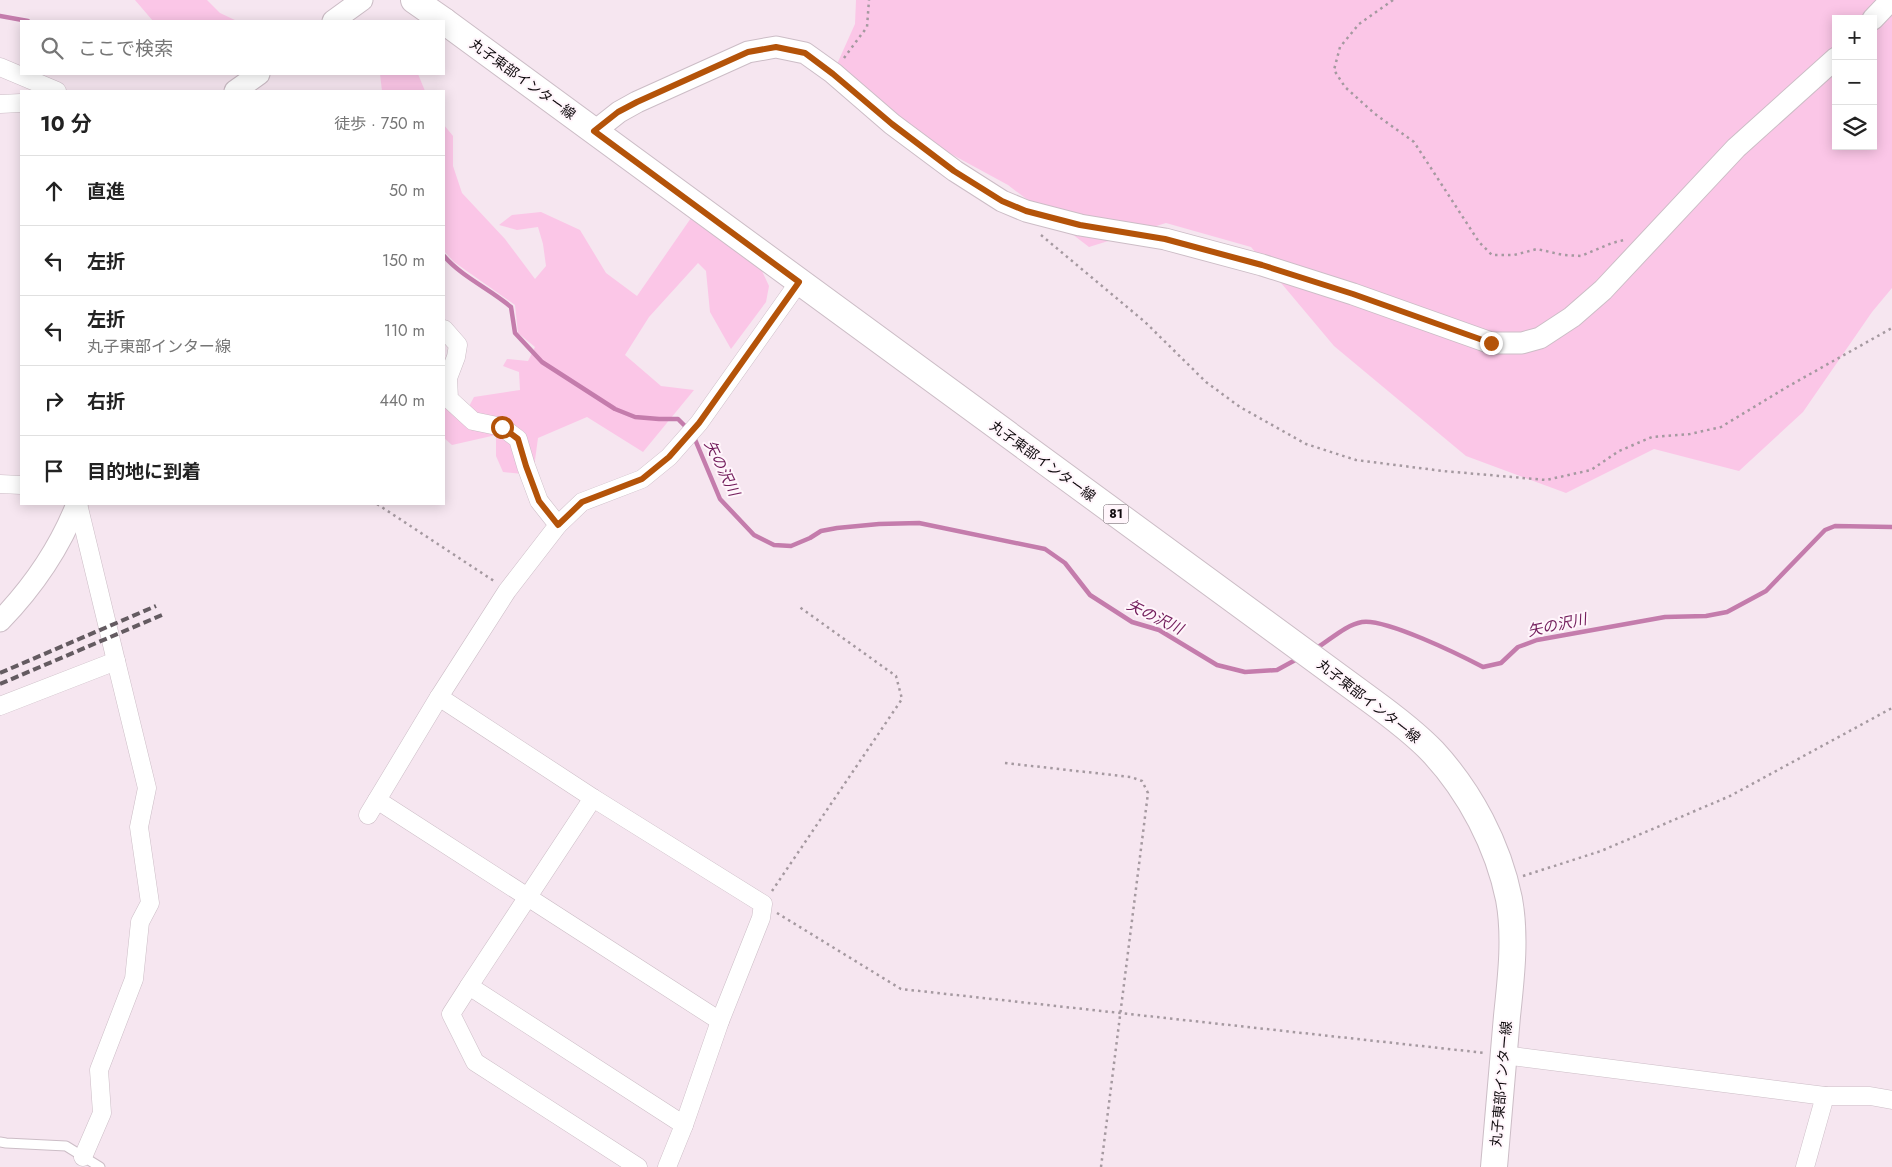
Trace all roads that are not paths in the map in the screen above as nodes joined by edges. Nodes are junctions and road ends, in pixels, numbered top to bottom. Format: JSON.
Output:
{"nodes":[{"id":1,"x":362,"y":0,"type":"edge"},
{"id":2,"x":414,"y":0,"type":"edge"},
{"id":3,"x":1891,"y":0,"type":"edge"},
{"id":4,"x":1877,"y":15,"type":"edge"},
{"id":5,"x":334,"y":20,"type":"edge"},
{"id":6,"x":443,"y":20,"type":"edge"},
{"id":7,"x":445,"y":22,"type":"edge"},
{"id":8,"x":1834,"y":60,"type":"edge"},
{"id":9,"x":0,"y":67,"type":"edge"},
{"id":10,"x":258,"y":75,"type":"edge"},
{"id":11,"x":55,"y":90,"type":"edge"},
{"id":12,"x":236,"y":90,"type":"edge"},
{"id":13,"x":0,"y":104,"type":"edge"},
{"id":14,"x":20,"y":104,"type":"edge"},
{"id":15,"x":594,"y":131,"type":"junction"},
{"id":16,"x":799,"y":282,"type":"junction"},
{"id":17,"x":445,"y":330,"type":"edge"},
{"id":18,"x":0,"y":484,"type":"edge"},
{"id":19,"x":20,"y":485,"type":"edge"},
{"id":20,"x":77,"y":505,"type":"edge"},
{"id":21,"x":78,"y":505,"type":"edge"},
{"id":22,"x":558,"y":525,"type":"junction"},
{"id":23,"x":0,"y":621,"type":"edge"},
{"id":24,"x":116,"y":661,"type":"junction"},
{"id":25,"x":439,"y":697,"type":"junction"},
{"id":26,"x":0,"y":706,"type":"edge"},
{"id":27,"x":593,"y":798,"type":"junction"},
{"id":28,"x":377,"y":800,"type":"junction"},
{"id":29,"x":368,"y":815,"type":"dead end"},
{"id":30,"x":527,"y":898,"type":"junction"},
{"id":31,"x":468,"y":986,"type":"junction"},
{"id":32,"x":720,"y":1021,"type":"junction"},
{"id":33,"x":1504,"y":1055,"type":"junction"},
{"id":34,"x":1825,"y":1096,"type":"junction"},
{"id":35,"x":1892,"y":1100,"type":"edge"},
{"id":36,"x":684,"y":1125,"type":"junction"},
{"id":37,"x":0,"y":1142,"type":"edge"},
{"id":38,"x":83,"y":1157,"type":"junction"},
{"id":39,"x":100,"y":1167,"type":"edge"},
{"id":40,"x":638,"y":1167,"type":"edge"},
{"id":41,"x":667,"y":1167,"type":"edge"},
{"id":42,"x":1494,"y":1167,"type":"edge"},
{"id":43,"x":1805,"y":1167,"type":"edge"}],
"edges":[{"from":1,"to":5,"type":"street"},
{"from":2,"to":6,"type":"main road","name":"丸子東部インター線","number":"81"},
{"from":3,"to":4,"type":"street"},
{"from":7,"to":15,"type":"main road","name":"丸子東部インター線","number":"81"},
{"from":8,"to":15,"type":"street"},
{"from":9,"to":11,"type":"street"},
{"from":10,"to":12,"type":"street"},
{"from":13,"to":14,"type":"street"},
{"from":15,"to":16,"type":"main road","name":"丸子東部インター線","number":"81"},
{"from":16,"to":22,"type":"street"},
{"from":16,"to":33,"type":"main road","name":"丸子東部インター線","number":"81"},
{"from":17,"to":22,"type":"street"},
{"from":18,"to":19,"type":"street"},
{"from":20,"to":23,"type":"street"},
{"from":21,"to":24,"type":"street"},
{"from":22,"to":25,"type":"street"},
{"from":24,"to":26,"type":"street"},
{"from":24,"to":38,"type":"street"},
{"from":25,"to":27,"type":"street"},
{"from":25,"to":28,"type":"street"},
{"from":27,"to":30,"type":"street"},
{"from":27,"to":32,"type":"street"},
{"from":28,"to":29,"type":"street"},
{"from":28,"to":30,"type":"street"},
{"from":30,"to":31,"type":"street"},
{"from":30,"to":32,"type":"street"},
{"from":31,"to":36,"type":"street"},
{"from":31,"to":40,"type":"street"},
{"from":32,"to":36,"type":"street"},
{"from":33,"to":34,"type":"street"},
{"from":33,"to":42,"type":"main road","name":"丸子東部インター線","number":"81"},
{"from":34,"to":35,"type":"street"},
{"from":34,"to":43,"type":"street"},
{"from":36,"to":41,"type":"street"},
{"from":37,"to":38,"type":"lane"},
{"from":38,"to":39,"type":"lane"}]}
